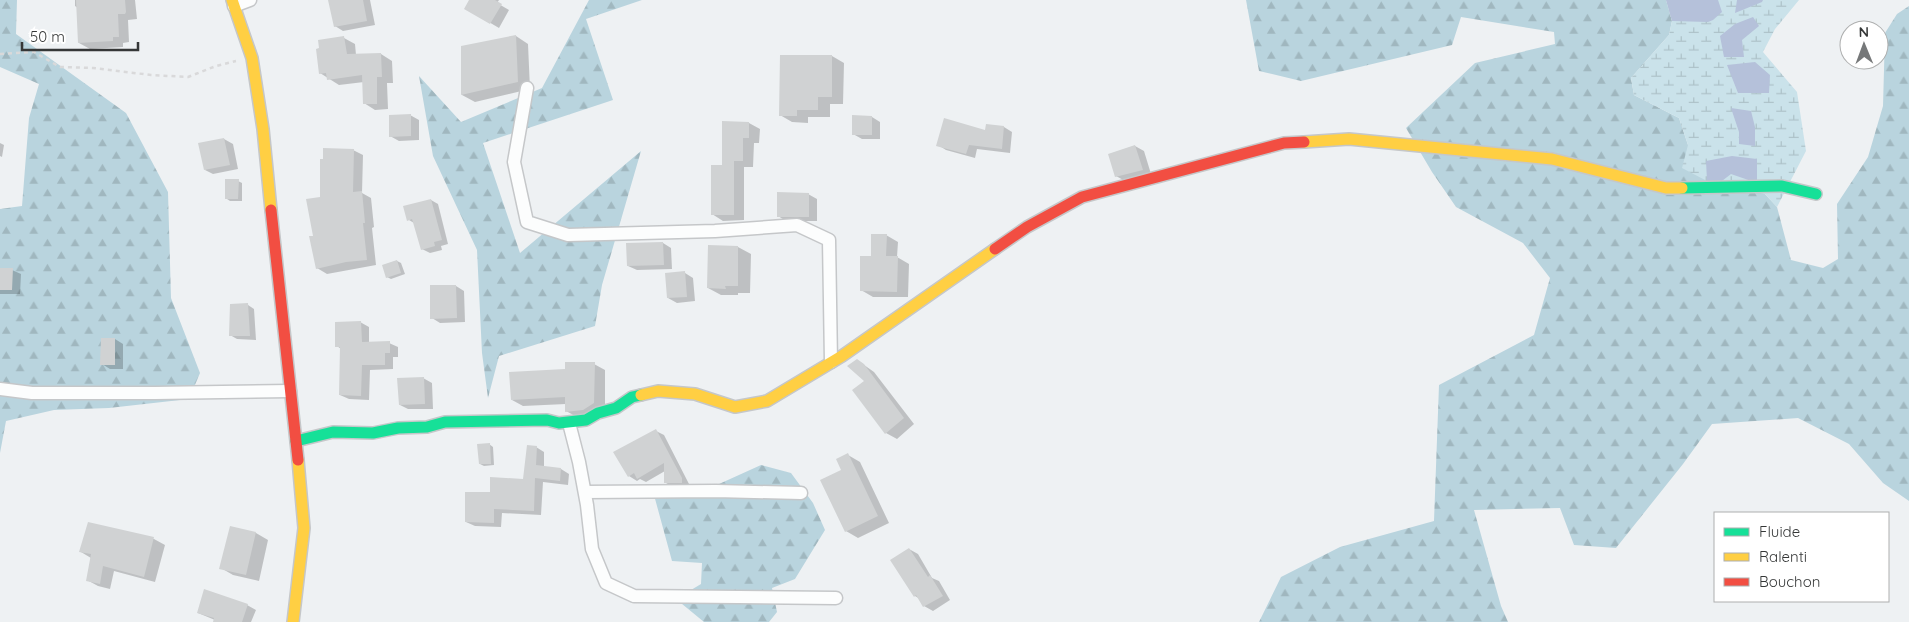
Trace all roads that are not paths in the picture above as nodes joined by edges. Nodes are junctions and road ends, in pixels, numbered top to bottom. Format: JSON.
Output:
{"nodes":[{"id":1,"x":250,"y":0,"type":"edge"},
{"id":2,"x":234,"y":3,"type":"edge"},
{"id":3,"x":527,"y":88,"type":"dead end"},
{"id":4,"x":1816,"y":194,"type":"dead end"},
{"id":5,"x":831,"y":362,"type":"junction"},
{"id":6,"x":0,"y":389,"type":"edge"},
{"id":7,"x":290,"y":391,"type":"junction"},
{"id":8,"x":569,"y":423,"type":"junction"},
{"id":9,"x":296,"y":441,"type":"junction"},
{"id":10,"x":585,"y":492,"type":"junction"},
{"id":11,"x":801,"y":493,"type":"dead end"},
{"id":12,"x":836,"y":598,"type":"dead end"},
{"id":13,"x":293,"y":622,"type":"edge"}],
"edges":[{"from":1,"to":2,"type":"street"},
{"from":2,"to":7,"type":"street"},
{"from":3,"to":5,"type":"street"},
{"from":4,"to":5,"type":"street"},
{"from":5,"to":8,"type":"street"},
{"from":6,"to":7,"type":"street"},
{"from":7,"to":9,"type":"street"},
{"from":8,"to":9,"type":"street"},
{"from":8,"to":10,"type":"street"},
{"from":9,"to":13,"type":"street"},
{"from":10,"to":11,"type":"street"},
{"from":10,"to":12,"type":"street"}]}
